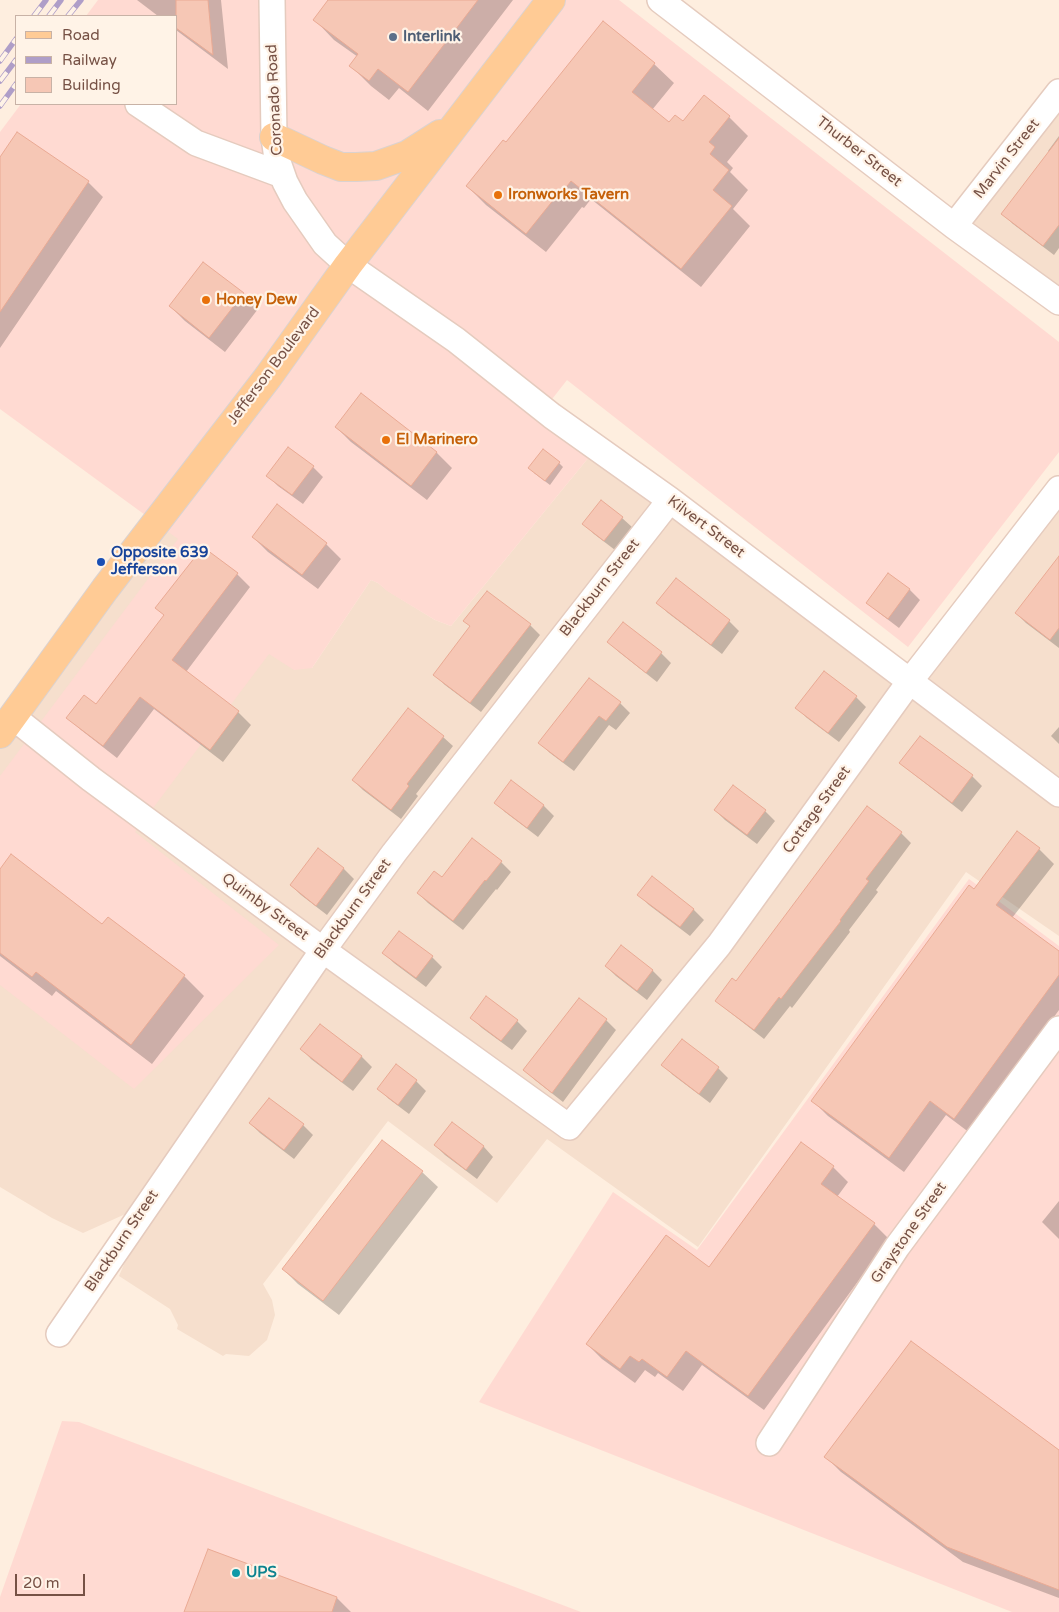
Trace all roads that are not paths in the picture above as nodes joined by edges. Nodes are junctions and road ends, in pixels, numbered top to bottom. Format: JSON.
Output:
{"nodes":[{"id":1,"x":272,"y":0,"type":"edge"},
{"id":2,"x":551,"y":0,"type":"edge"},
{"id":3,"x":660,"y":0,"type":"edge"},
{"id":4,"x":1059,"y":92,"type":"edge"},
{"id":5,"x":139,"y":105,"type":"edge"},
{"id":6,"x":454,"y":125,"type":"junction"},
{"id":7,"x":274,"y":137,"type":"junction"},
{"id":8,"x":282,"y":175,"type":"junction"},
{"id":9,"x":954,"y":226,"type":"junction"},
{"id":10,"x":348,"y":266,"type":"junction"},
{"id":11,"x":1059,"y":302,"type":"edge"},
{"id":12,"x":1059,"y":489,"type":"edge"},
{"id":13,"x":670,"y":500,"type":"junction"},
{"id":14,"x":910,"y":681,"type":"junction"},
{"id":15,"x":7,"y":726,"type":"edge"},
{"id":16,"x":1059,"y":794,"type":"edge"},
{"id":17,"x":323,"y":950,"type":"junction"},
{"id":18,"x":1059,"y":1029,"type":"edge"},
{"id":19,"x":568,"y":1127,"type":"joint"},
{"id":20,"x":59,"y":1334,"type":"dead end"},
{"id":21,"x":768,"y":1443,"type":"dead end"}],
"edges":[{"from":1,"to":7,"type":"street","name":"Coronado Road"},
{"from":2,"to":6,"type":"main road","name":"Jefferson Boulevard"},
{"from":3,"to":9,"type":"street","name":"Thurber Street"},
{"from":4,"to":9,"type":"street","name":"Marvin Street"},
{"from":5,"to":8,"type":"street"},
{"from":6,"to":7,"type":"main road"},
{"from":6,"to":10,"type":"main road","name":"Jefferson Boulevard"},
{"from":7,"to":8,"type":"street","name":"Coronado Road"},
{"from":8,"to":10,"type":"street","name":"Coronado Road"},
{"from":9,"to":11,"type":"street","name":"Thurber Street"},
{"from":10,"to":13,"type":"street","name":"Kilvert Street"},
{"from":10,"to":15,"type":"main road","name":"Jefferson Boulevard"},
{"from":12,"to":14,"type":"street","name":"Cottage Street"},
{"from":13,"to":14,"type":"street","name":"Kilvert Street"},
{"from":13,"to":17,"type":"street","name":"Blackburn Street"},
{"from":14,"to":16,"type":"street","name":"Kilvert Street"},
{"from":14,"to":19,"type":"street","name":"Cottage Street"},
{"from":15,"to":17,"type":"street","name":"Quimby Street"},
{"from":17,"to":19,"type":"street","name":"Quimby Street"},
{"from":17,"to":20,"type":"street","name":"Blackburn Street"},
{"from":18,"to":21,"type":"street","name":"Graystone Street"}]}
